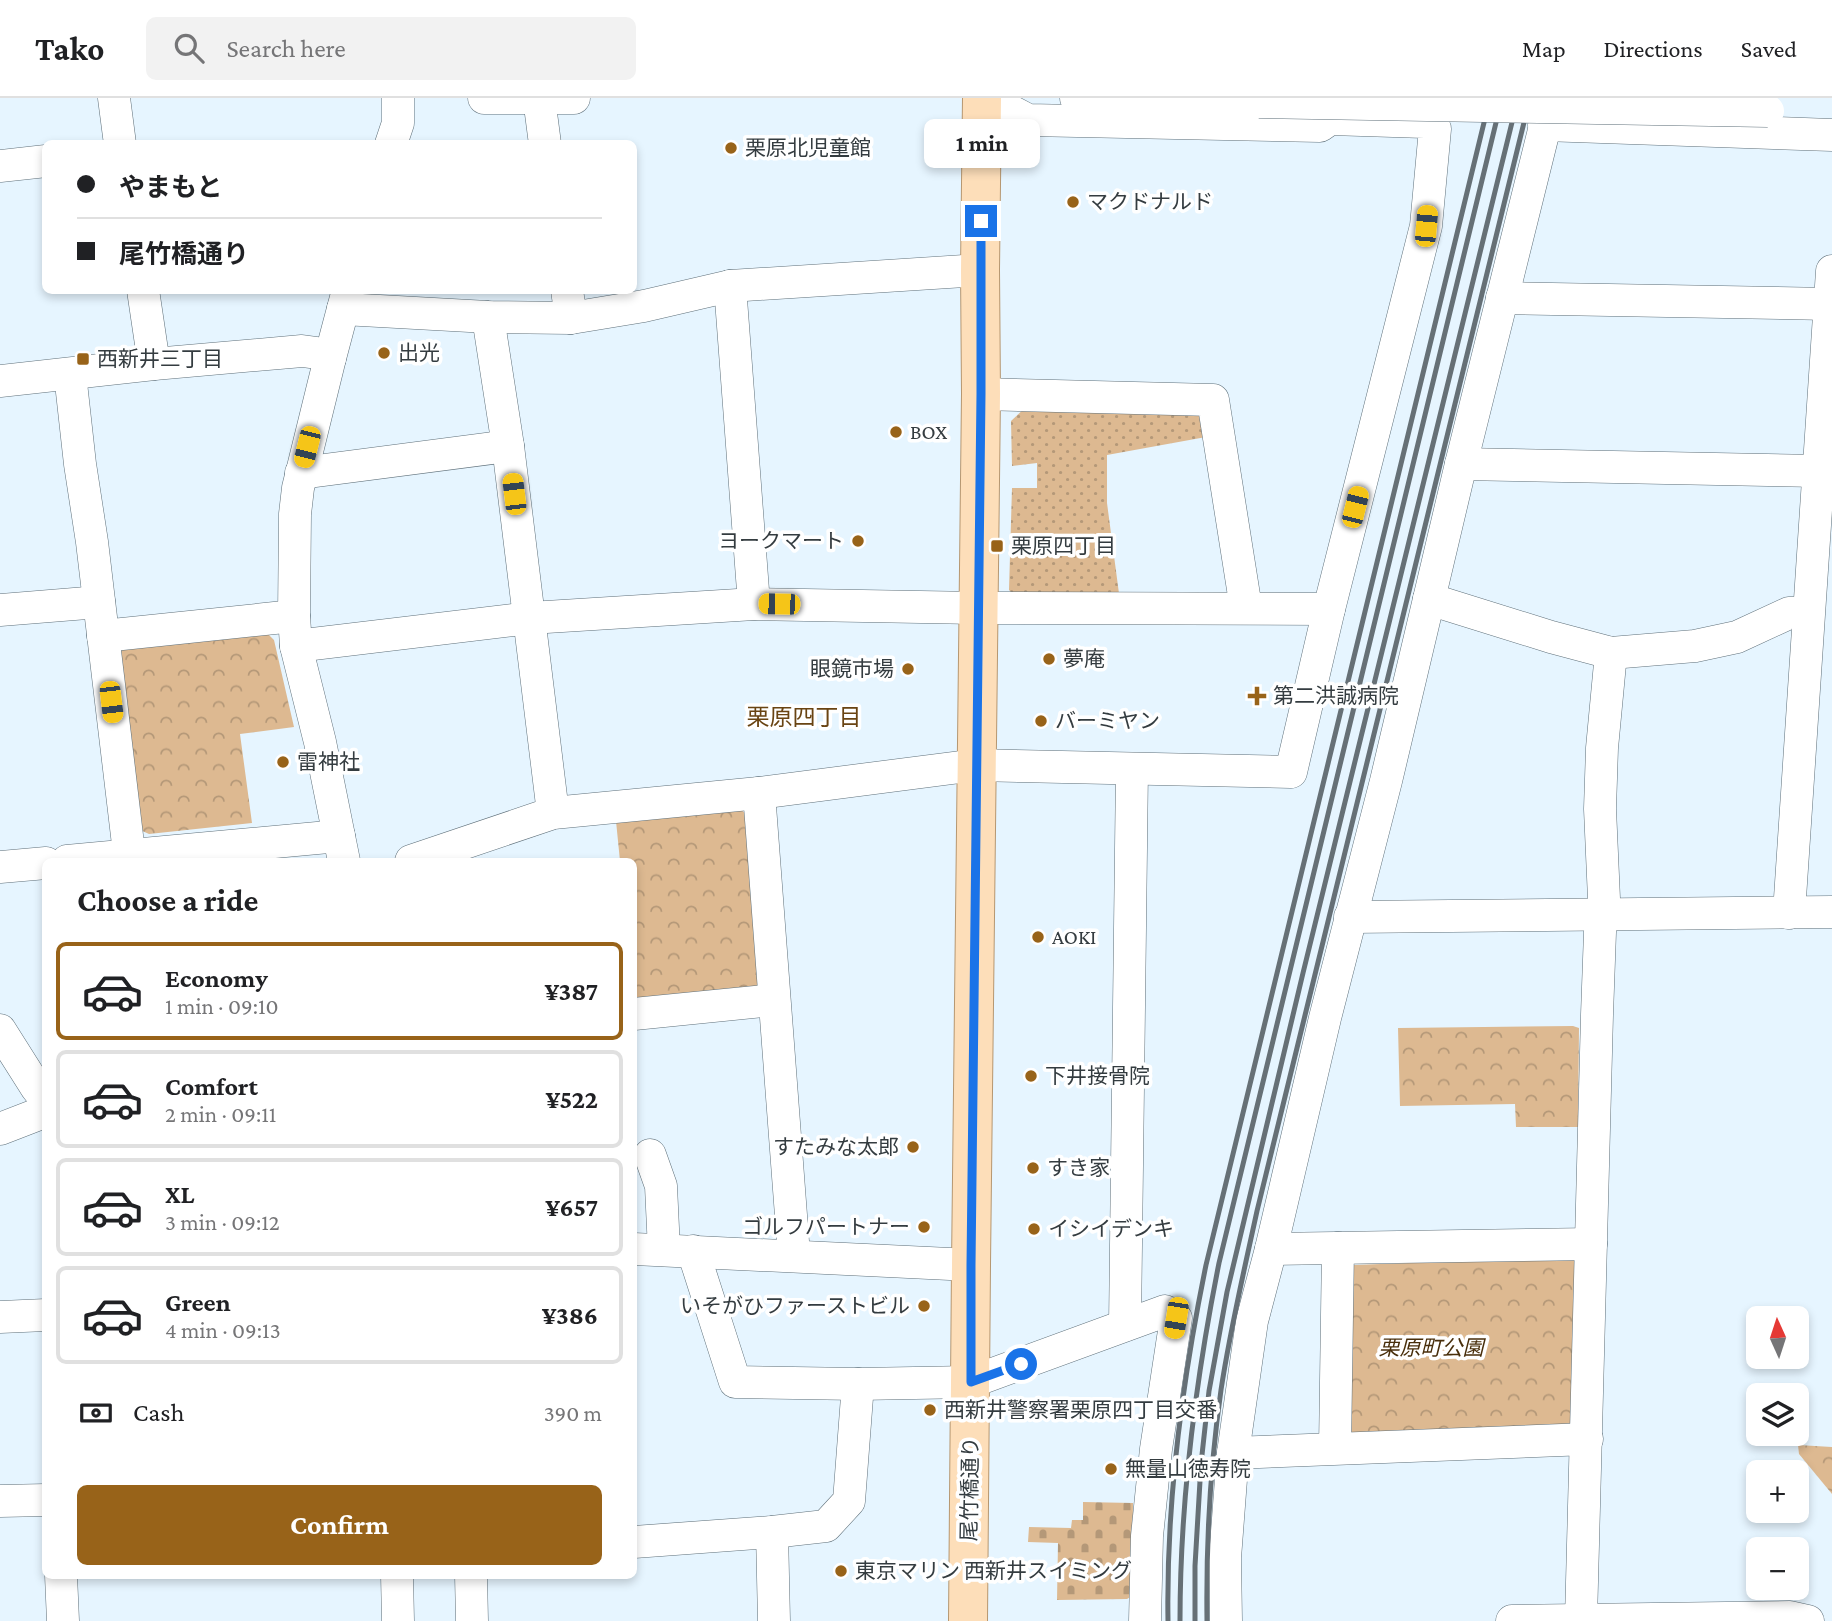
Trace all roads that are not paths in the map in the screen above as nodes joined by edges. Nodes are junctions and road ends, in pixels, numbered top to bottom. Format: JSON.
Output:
{"nodes":[{"id":1,"x":114,"y":98,"type":"edge"},
{"id":2,"x":398,"y":98,"type":"edge"},
{"id":3,"x":484,"y":98,"type":"edge"},
{"id":4,"x":539,"y":98,"type":"edge"},
{"id":5,"x":574,"y":98,"type":"edge"},
{"id":6,"x":984,"y":98,"type":"edge"},
{"id":7,"x":1076,"y":98,"type":"edge"},
{"id":8,"x":1330,"y":109,"type":"edge"},
{"id":9,"x":1548,"y":112,"type":"edge"},
{"id":10,"x":1832,"y":113,"type":"edge"},
{"id":11,"x":1832,"y":135,"type":"edge"},
{"id":12,"x":119,"y":140,"type":"edge"},
{"id":13,"x":392,"y":140,"type":"edge"},
{"id":14,"x":544,"y":140,"type":"edge"},
{"id":15,"x":42,"y":161,"type":"edge"},
{"id":16,"x":0,"y":166,"type":"edge"},
{"id":17,"x":980,"y":270,"type":"junction"},
{"id":18,"x":1832,"y":271,"type":"edge"},
{"id":19,"x":730,"y":286,"type":"junction"},
{"id":20,"x":144,"y":294,"type":"edge"},
{"id":21,"x":1502,"y":298,"type":"junction"},
{"id":22,"x":345,"y":300,"type":"edge"},
{"id":23,"x":569,"y":304,"type":"edge"},
{"id":24,"x":1830,"y":304,"type":"junction"},
{"id":25,"x":488,"y":317,"type":"junction"},
{"id":26,"x":330,"y":358,"type":"junction"},
{"id":27,"x":154,"y":364,"type":"junction"},
{"id":28,"x":71,"y":373,"type":"junction"},
{"id":29,"x":0,"y":381,"type":"edge"},
{"id":30,"x":981,"y":394,"type":"junction"},
{"id":31,"x":508,"y":446,"type":"junction"},
{"id":32,"x":1461,"y":464,"type":"junction"},
{"id":33,"x":1826,"y":472,"type":"edge"},
{"id":34,"x":301,"y":473,"type":"junction"},
{"id":35,"x":1429,"y":599,"type":"junction"},
{"id":36,"x":99,"y":602,"type":"junction"},
{"id":37,"x":754,"y":604,"type":"junction"},
{"id":38,"x":978,"y":608,"type":"junction"},
{"id":39,"x":1246,"y":608,"type":"junction"},
{"id":40,"x":1329,"y":609,"type":"junction"},
{"id":41,"x":0,"y":610,"type":"edge"},
{"id":42,"x":1808,"y":612,"type":"junction"},
{"id":43,"x":530,"y":618,"type":"junction"},
{"id":44,"x":295,"y":631,"type":"junction"},
{"id":45,"x":103,"y":636,"type":"junction"},
{"id":46,"x":1611,"y":653,"type":"junction"},
{"id":47,"x":976,"y":765,"type":"junction"},
{"id":48,"x":1132,"y":769,"type":"junction"},
{"id":49,"x":759,"y":793,"type":"junction"},
{"id":50,"x":553,"y":813,"type":"junction"},
{"id":51,"x":342,"y":848,"type":"edge"},
{"id":52,"x":130,"y":858,"type":"edge"},
{"id":53,"x":420,"y":858,"type":"edge"},
{"id":54,"x":42,"y":863,"type":"edge"},
{"id":55,"x":0,"y":867,"type":"edge"},
{"id":56,"x":1832,"y":912,"type":"edge"},
{"id":57,"x":1789,"y":913,"type":"junction"},
{"id":58,"x":1603,"y":916,"type":"junction"},
{"id":59,"x":1350,"y":917,"type":"junction"},
{"id":60,"x":774,"y":1000,"type":"junction"},
{"id":61,"x":637,"y":1014,"type":"edge"},
{"id":62,"x":0,"y":1030,"type":"edge"},
{"id":63,"x":42,"y":1103,"type":"edge"},
{"id":64,"x":42,"y":1112,"type":"edge"},
{"id":65,"x":0,"y":1129,"type":"edge"},
{"id":66,"x":650,"y":1155,"type":"dead end"},
{"id":67,"x":1591,"y":1244,"type":"junction"},
{"id":68,"x":1338,"y":1248,"type":"junction"},
{"id":69,"x":1271,"y":1249,"type":"junction"},
{"id":70,"x":664,"y":1250,"type":"edge"},
{"id":71,"x":794,"y":1255,"type":"junction"},
{"id":72,"x":971,"y":1265,"type":"junction"},
{"id":73,"x":42,"y":1315,"type":"edge"},
{"id":74,"x":0,"y":1317,"type":"edge"},
{"id":75,"x":1125,"y":1325,"type":"junction"},
{"id":76,"x":971,"y":1382,"type":"junction"},
{"id":77,"x":858,"y":1384,"type":"junction"},
{"id":78,"x":1587,"y":1439,"type":"junction"},
{"id":79,"x":1335,"y":1448,"type":"junction"},
{"id":80,"x":1233,"y":1452,"type":"junction"},
{"id":81,"x":42,"y":1500,"type":"edge"},
{"id":82,"x":0,"y":1501,"type":"edge"},
{"id":83,"x":772,"y":1532,"type":"junction"},
{"id":84,"x":637,"y":1542,"type":"edge"},
{"id":85,"x":61,"y":1579,"type":"edge"},
{"id":86,"x":397,"y":1579,"type":"edge"},
{"id":87,"x":471,"y":1579,"type":"edge"},
{"id":88,"x":1581,"y":1620,"type":"edge"},
{"id":89,"x":63,"y":1621,"type":"edge"},
{"id":90,"x":398,"y":1621,"type":"edge"},
{"id":91,"x":472,"y":1621,"type":"edge"},
{"id":92,"x":774,"y":1621,"type":"edge"},
{"id":93,"x":968,"y":1621,"type":"edge"},
{"id":94,"x":1145,"y":1621,"type":"edge"},
{"id":95,"x":1226,"y":1621,"type":"edge"},
{"id":96,"x":1512,"y":1621,"type":"edge"},
{"id":97,"x":1808,"y":1621,"type":"edge"}],
"edges":[{"from":1,"to":12,"type":"street"},
{"from":2,"to":13,"type":"street"},
{"from":3,"to":4,"type":"street"},
{"from":4,"to":5,"type":"street"},
{"from":4,"to":14,"type":"street"},
{"from":6,"to":8,"type":"street"},
{"from":6,"to":17,"type":"main road","name":"尾竹橋通り"},
{"from":7,"to":10,"type":"street","bridge":true},
{"from":8,"to":40,"type":"street"},
{"from":9,"to":11,"type":"street"},
{"from":9,"to":21,"type":"street"},
{"from":15,"to":16,"type":"street"},
{"from":17,"to":19,"type":"street"},
{"from":17,"to":30,"type":"main road","name":"尾竹橋通り"},
{"from":18,"to":24,"type":"street"},
{"from":19,"to":23,"type":"street"},
{"from":19,"to":37,"type":"street"},
{"from":20,"to":27,"type":"street"},
{"from":21,"to":24,"type":"street"},
{"from":21,"to":32,"type":"street"},
{"from":22,"to":25,"type":"street"},
{"from":22,"to":26,"type":"street"},
{"from":23,"to":25,"type":"street"},
{"from":24,"to":33,"type":"street"},
{"from":25,"to":31,"type":"street"},
{"from":26,"to":27,"type":"street"},
{"from":26,"to":34,"type":"street"},
{"from":27,"to":28,"type":"street"},
{"from":28,"to":29,"type":"street"},
{"from":28,"to":36,"type":"street"},
{"from":30,"to":38,"type":"main road","name":"尾竹橋通り"},
{"from":30,"to":39,"type":"street"},
{"from":31,"to":34,"type":"street"},
{"from":31,"to":43,"type":"street"},
{"from":32,"to":33,"type":"street"},
{"from":32,"to":35,"type":"street"},
{"from":33,"to":42,"type":"street"},
{"from":34,"to":44,"type":"street"},
{"from":35,"to":46,"type":"street"},
{"from":35,"to":59,"type":"street"},
{"from":36,"to":41,"type":"street"},
{"from":36,"to":45,"type":"street"},
{"from":37,"to":38,"type":"street"},
{"from":37,"to":43,"type":"street"},
{"from":38,"to":39,"type":"street"},
{"from":38,"to":47,"type":"main road","name":"尾竹橋通り"},
{"from":39,"to":40,"type":"street"},
{"from":40,"to":48,"type":"street"},
{"from":42,"to":46,"type":"street"},
{"from":42,"to":57,"type":"street"},
{"from":43,"to":44,"type":"street"},
{"from":43,"to":50,"type":"street"},
{"from":44,"to":45,"type":"street"},
{"from":44,"to":51,"type":"street"},
{"from":45,"to":52,"type":"street"},
{"from":46,"to":58,"type":"street"},
{"from":47,"to":48,"type":"street"},
{"from":47,"to":49,"type":"street"},
{"from":47,"to":72,"type":"main road","name":"尾竹橋通り"},
{"from":48,"to":75,"type":"street"},
{"from":49,"to":50,"type":"street"},
{"from":49,"to":60,"type":"street"},
{"from":50,"to":53,"type":"street"},
{"from":51,"to":52,"type":"street"},
{"from":54,"to":55,"type":"street"},
{"from":56,"to":57,"type":"street"},
{"from":57,"to":58,"type":"street"},
{"from":58,"to":59,"type":"street"},
{"from":58,"to":67,"type":"street"},
{"from":59,"to":69,"type":"street"},
{"from":60,"to":61,"type":"street"},
{"from":60,"to":71,"type":"street"},
{"from":62,"to":63,"type":"street"},
{"from":64,"to":65,"type":"street"},
{"from":66,"to":70,"type":"street"},
{"from":67,"to":68,"type":"street"},
{"from":67,"to":78,"type":"street"},
{"from":68,"to":69,"type":"street"},
{"from":68,"to":79,"type":"street"},
{"from":69,"to":80,"type":"street"},
{"from":70,"to":71,"type":"street"},
{"from":70,"to":77,"type":"street"},
{"from":71,"to":72,"type":"street"},
{"from":72,"to":76,"type":"main road","name":"尾竹橋通り"},
{"from":73,"to":74,"type":"street"},
{"from":75,"to":76,"type":"street"},
{"from":75,"to":94,"type":"street"},
{"from":76,"to":77,"type":"street"},
{"from":76,"to":93,"type":"main road","name":"尾竹橋通り"},
{"from":77,"to":83,"type":"street"},
{"from":78,"to":79,"type":"street"},
{"from":78,"to":88,"type":"street"},
{"from":79,"to":80,"type":"street"},
{"from":80,"to":95,"type":"street"},
{"from":81,"to":82,"type":"street"},
{"from":83,"to":84,"type":"street"},
{"from":83,"to":92,"type":"street"},
{"from":85,"to":89,"type":"street"},
{"from":86,"to":90,"type":"street"},
{"from":87,"to":91,"type":"street"},
{"from":88,"to":96,"type":"street"},
{"from":88,"to":97,"type":"street"}]}
